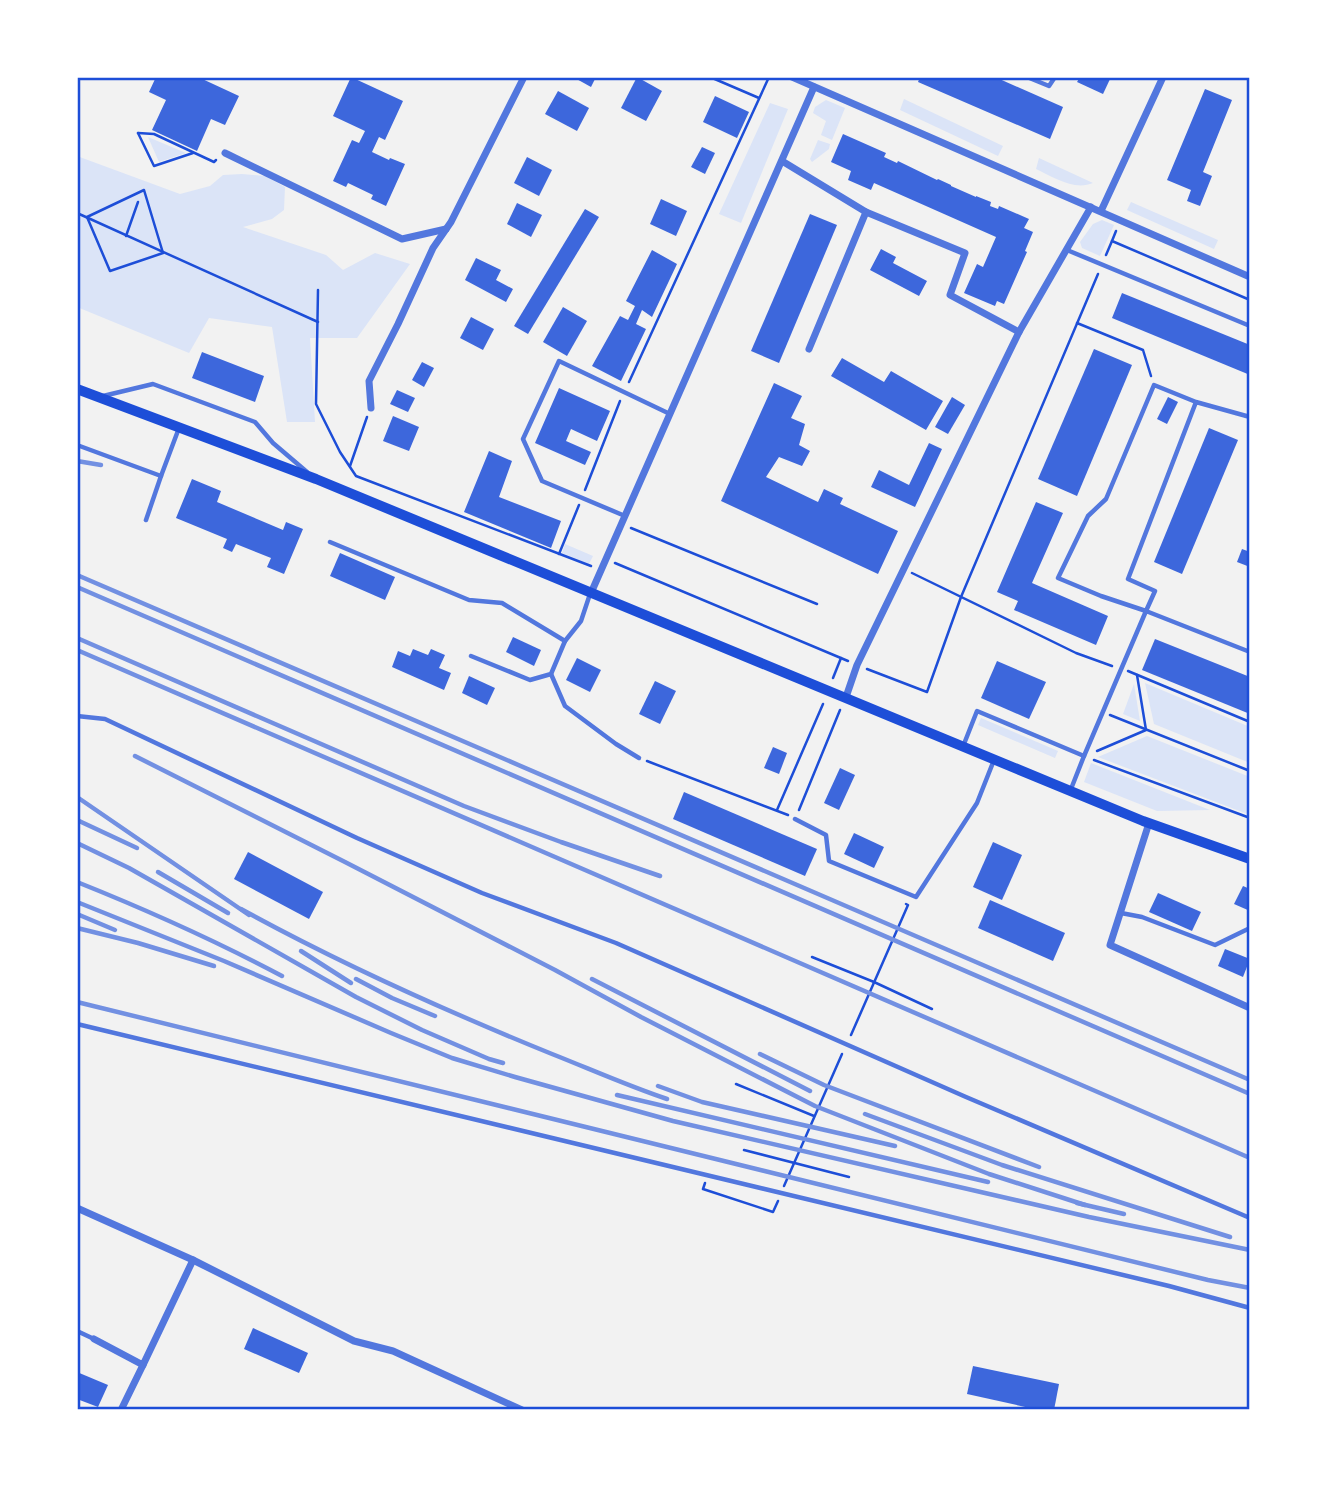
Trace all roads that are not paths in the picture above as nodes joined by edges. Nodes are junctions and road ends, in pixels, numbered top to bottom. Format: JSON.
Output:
{"nodes":[{"id":1,"x":524,"y":77,"type":"edge"},
{"id":2,"x":792,"y":77,"type":"edge"},
{"id":3,"x":1027,"y":77,"type":"edge"},
{"id":4,"x":1055,"y":77,"type":"edge"},
{"id":5,"x":1163,"y":77,"type":"edge"},
{"id":6,"x":814,"y":87,"type":"junction"},
{"id":7,"x":225,"y":153,"type":"road end"},
{"id":8,"x":782,"y":161,"type":"junction"},
{"id":9,"x":1091,"y":206,"type":"junction"},
{"id":10,"x":1101,"y":211,"type":"junction"},
{"id":11,"x":866,"y":212,"type":"junction"},
{"id":12,"x":446,"y":229,"type":"junction"},
{"id":13,"x":1066,"y":249,"type":"junction"},
{"id":14,"x":1250,"y":277,"type":"edge"},
{"id":15,"x":1250,"y":326,"type":"edge"},
{"id":16,"x":1019,"y":332,"type":"junction"},
{"id":17,"x":809,"y":349,"type":"dead end"},
{"id":18,"x":77,"y":389,"type":"edge"},
{"id":19,"x":99,"y":397,"type":"junction"},
{"id":20,"x":1196,"y":402,"type":"junction"},
{"id":21,"x":370,"y":408,"type":"road end"},
{"id":22,"x":670,"y":414,"type":"junction"},
{"id":23,"x":1250,"y":417,"type":"edge"},
{"id":24,"x":179,"y":427,"type":"junction"},
{"id":25,"x":77,"y":445,"type":"edge"},
{"id":26,"x":161,"y":476,"type":"junction"},
{"id":27,"x":316,"y":479,"type":"junction"},
{"id":28,"x":146,"y":520,"type":"dead end"},
{"id":29,"x":623,"y":520,"type":"junction"},
{"id":30,"x":330,"y":542,"type":"dead end"},
{"id":31,"x":591,"y":593,"type":"junction"},
{"id":32,"x":1146,"y":611,"type":"junction"},
{"id":33,"x":565,"y":641,"type":"junction"},
{"id":34,"x":1250,"y":652,"type":"edge"},
{"id":35,"x":471,"y":656,"type":"dead end"},
{"id":36,"x":551,"y":674,"type":"junction"},
{"id":37,"x":846,"y":697,"type":"junction"},
{"id":38,"x":77,"y":716,"type":"edge"},
{"id":39,"x":963,"y":747,"type":"junction"},
{"id":40,"x":1084,"y":756,"type":"junction"},
{"id":41,"x":639,"y":758,"type":"road end"},
{"id":42,"x":995,"y":759,"type":"junction"},
{"id":43,"x":1071,"y":790,"type":"junction"},
{"id":44,"x":795,"y":819,"type":"road end"},
{"id":45,"x":1149,"y":823,"type":"junction"},
{"id":46,"x":1250,"y":859,"type":"edge"},
{"id":47,"x":1120,"y":913,"type":"junction"},
{"id":48,"x":1250,"y":928,"type":"edge"},
{"id":49,"x":1250,"y":1008,"type":"edge"},
{"id":50,"x":77,"y":1024,"type":"edge"},
{"id":51,"x":77,"y":1208,"type":"edge"},
{"id":52,"x":1250,"y":1218,"type":"edge"},
{"id":53,"x":193,"y":1260,"type":"junction"},
{"id":54,"x":1250,"y":1308,"type":"edge"},
{"id":55,"x":77,"y":1331,"type":"edge"},
{"id":56,"x":94,"y":1339,"type":"joint"},
{"id":57,"x":143,"y":1364,"type":"junction"},
{"id":58,"x":121,"y":1410,"type":"edge"},
{"id":59,"x":522,"y":1410,"type":"edge"}],
"edges":[{"from":1,"to":12,"type":"street"},
{"from":2,"to":6,"type":"street"},
{"from":3,"to":4,"type":"lane"},
{"from":5,"to":10,"type":"street"},
{"from":6,"to":8,"type":"street"},
{"from":6,"to":9,"type":"street"},
{"from":7,"to":12,"type":"street"},
{"from":8,"to":11,"type":"street"},
{"from":8,"to":22,"type":"street"},
{"from":9,"to":10,"type":"street"},
{"from":9,"to":13,"type":"street"},
{"from":10,"to":14,"type":"street"},
{"from":11,"to":16,"type":"street"},
{"from":11,"to":17,"type":"street"},
{"from":12,"to":21,"type":"street"},
{"from":13,"to":15,"type":"lane"},
{"from":13,"to":16,"type":"street"},
{"from":16,"to":37,"type":"street"},
{"from":18,"to":19,"type":"main road"},
{"from":19,"to":24,"type":"main road"},
{"from":19,"to":27,"type":"lane"},
{"from":20,"to":23,"type":"lane"},
{"from":20,"to":32,"type":"lane"},
{"from":20,"to":32,"type":"lane"},
{"from":22,"to":29,"type":"street"},
{"from":22,"to":29,"type":"lane"},
{"from":24,"to":26,"type":"lane"},
{"from":24,"to":27,"type":"main road"},
{"from":25,"to":26,"type":"lane"},
{"from":26,"to":28,"type":"lane"},
{"from":27,"to":31,"type":"main road"},
{"from":29,"to":31,"type":"street"},
{"from":30,"to":33,"type":"lane"},
{"from":31,"to":33,"type":"lane"},
{"from":31,"to":37,"type":"main road"},
{"from":32,"to":34,"type":"lane"},
{"from":32,"to":40,"type":"lane"},
{"from":33,"to":36,"type":"lane"},
{"from":35,"to":36,"type":"lane"},
{"from":36,"to":41,"type":"lane"},
{"from":37,"to":39,"type":"main road"},
{"from":38,"to":52,"type":"lane"},
{"from":39,"to":40,"type":"lane"},
{"from":39,"to":42,"type":"main road"},
{"from":40,"to":43,"type":"lane"},
{"from":42,"to":43,"type":"main road"},
{"from":42,"to":44,"type":"lane"},
{"from":43,"to":45,"type":"main road"},
{"from":45,"to":46,"type":"main road"},
{"from":45,"to":47,"type":"street"},
{"from":47,"to":48,"type":"lane"},
{"from":47,"to":49,"type":"street"},
{"from":50,"to":54,"type":"lane"},
{"from":51,"to":53,"type":"street"},
{"from":53,"to":57,"type":"street"},
{"from":53,"to":59,"type":"street"},
{"from":55,"to":56,"type":"lane"},
{"from":56,"to":57,"type":"street"},
{"from":57,"to":58,"type":"street"}]}
